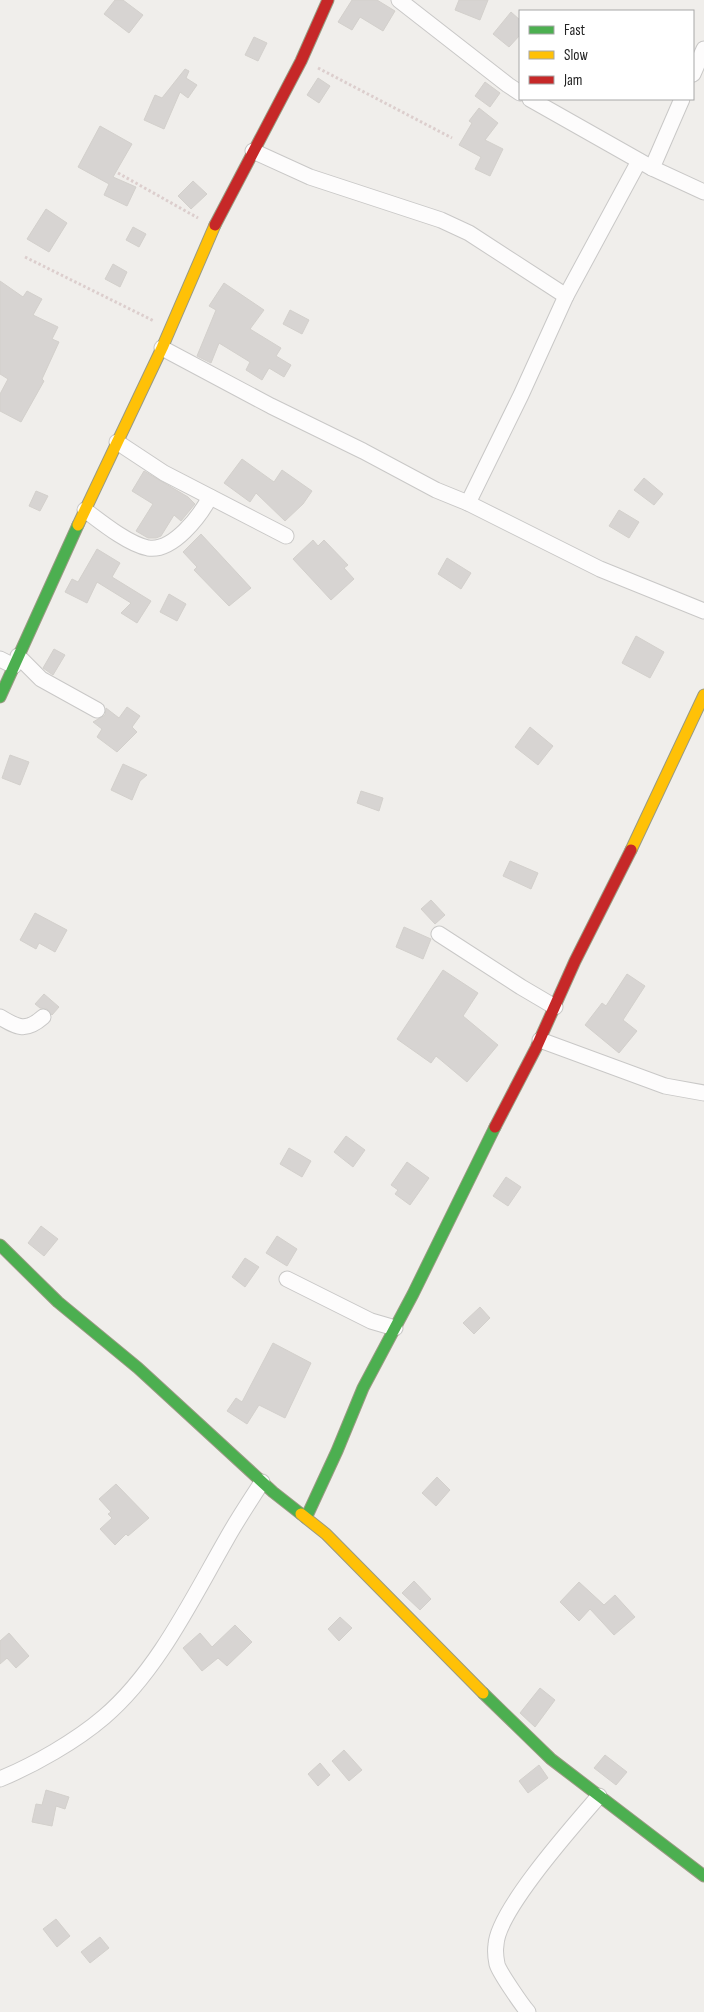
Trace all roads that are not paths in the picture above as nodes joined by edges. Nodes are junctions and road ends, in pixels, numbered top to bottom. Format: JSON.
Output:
{"nodes":[{"id":1,"x":328,"y":0,"type":"edge"},
{"id":2,"x":399,"y":0,"type":"edge"},
{"id":3,"x":704,"y":49,"type":"edge"},
{"id":4,"x":694,"y":72,"type":"edge"},
{"id":5,"x":519,"y":92,"type":"edge"},
{"id":6,"x":532,"y":100,"type":"edge"},
{"id":7,"x":681,"y":100,"type":"edge"},
{"id":8,"x":253,"y":151,"type":"junction"},
{"id":9,"x":645,"y":164,"type":"junction"},
{"id":10,"x":704,"y":192,"type":"edge"},
{"id":11,"x":566,"y":296,"type":"junction"},
{"id":12,"x":162,"y":348,"type":"junction"},
{"id":13,"x":117,"y":442,"type":"junction"},
{"id":14,"x":210,"y":497,"type":"junction"},
{"id":15,"x":468,"y":503,"type":"junction"},
{"id":16,"x":85,"y":510,"type":"junction"},
{"id":17,"x":286,"y":536,"type":"dead end"},
{"id":18,"x":704,"y":611,"type":"edge"},
{"id":19,"x":0,"y":659,"type":"edge"},
{"id":20,"x":16,"y":661,"type":"junction"},
{"id":21,"x":704,"y":695,"type":"edge"},
{"id":22,"x":0,"y":697,"type":"edge"},
{"id":23,"x":97,"y":710,"type":"dead end"},
{"id":24,"x":439,"y":934,"type":"dead end"},
{"id":25,"x":555,"y":1007,"type":"junction"},
{"id":26,"x":43,"y":1017,"type":"dead end"},
{"id":27,"x":0,"y":1018,"type":"edge"},
{"id":28,"x":540,"y":1040,"type":"junction"},
{"id":29,"x":704,"y":1093,"type":"edge"},
{"id":30,"x":0,"y":1245,"type":"edge"},
{"id":31,"x":287,"y":1279,"type":"dead end"},
{"id":32,"x":395,"y":1328,"type":"junction"},
{"id":33,"x":262,"y":1482,"type":"junction"},
{"id":34,"x":306,"y":1518,"type":"junction"},
{"id":35,"x":0,"y":1779,"type":"edge"},
{"id":36,"x":599,"y":1796,"type":"junction"},
{"id":37,"x":704,"y":1876,"type":"edge"},
{"id":38,"x":528,"y":2012,"type":"edge"}],
"edges":[{"from":1,"to":8,"type":"street"},
{"from":2,"to":5,"type":"street"},
{"from":3,"to":4,"type":"street"},
{"from":6,"to":9,"type":"street"},
{"from":7,"to":9,"type":"street"},
{"from":8,"to":11,"type":"street"},
{"from":8,"to":12,"type":"street"},
{"from":9,"to":10,"type":"street"},
{"from":9,"to":11,"type":"street"},
{"from":11,"to":15,"type":"street"},
{"from":12,"to":13,"type":"street"},
{"from":12,"to":15,"type":"street"},
{"from":13,"to":14,"type":"street"},
{"from":13,"to":16,"type":"street"},
{"from":14,"to":16,"type":"street"},
{"from":14,"to":17,"type":"street"},
{"from":15,"to":18,"type":"street"},
{"from":16,"to":20,"type":"street"},
{"from":19,"to":20,"type":"street"},
{"from":20,"to":22,"type":"street"},
{"from":20,"to":23,"type":"street"},
{"from":21,"to":25,"type":"street"},
{"from":24,"to":25,"type":"street"},
{"from":25,"to":28,"type":"street"},
{"from":26,"to":27,"type":"street"},
{"from":28,"to":29,"type":"street"},
{"from":28,"to":32,"type":"street"},
{"from":30,"to":33,"type":"street"},
{"from":31,"to":32,"type":"street"},
{"from":32,"to":34,"type":"street"},
{"from":33,"to":34,"type":"street"},
{"from":33,"to":35,"type":"street"},
{"from":34,"to":36,"type":"street"},
{"from":36,"to":37,"type":"street"},
{"from":36,"to":38,"type":"street"}]}
